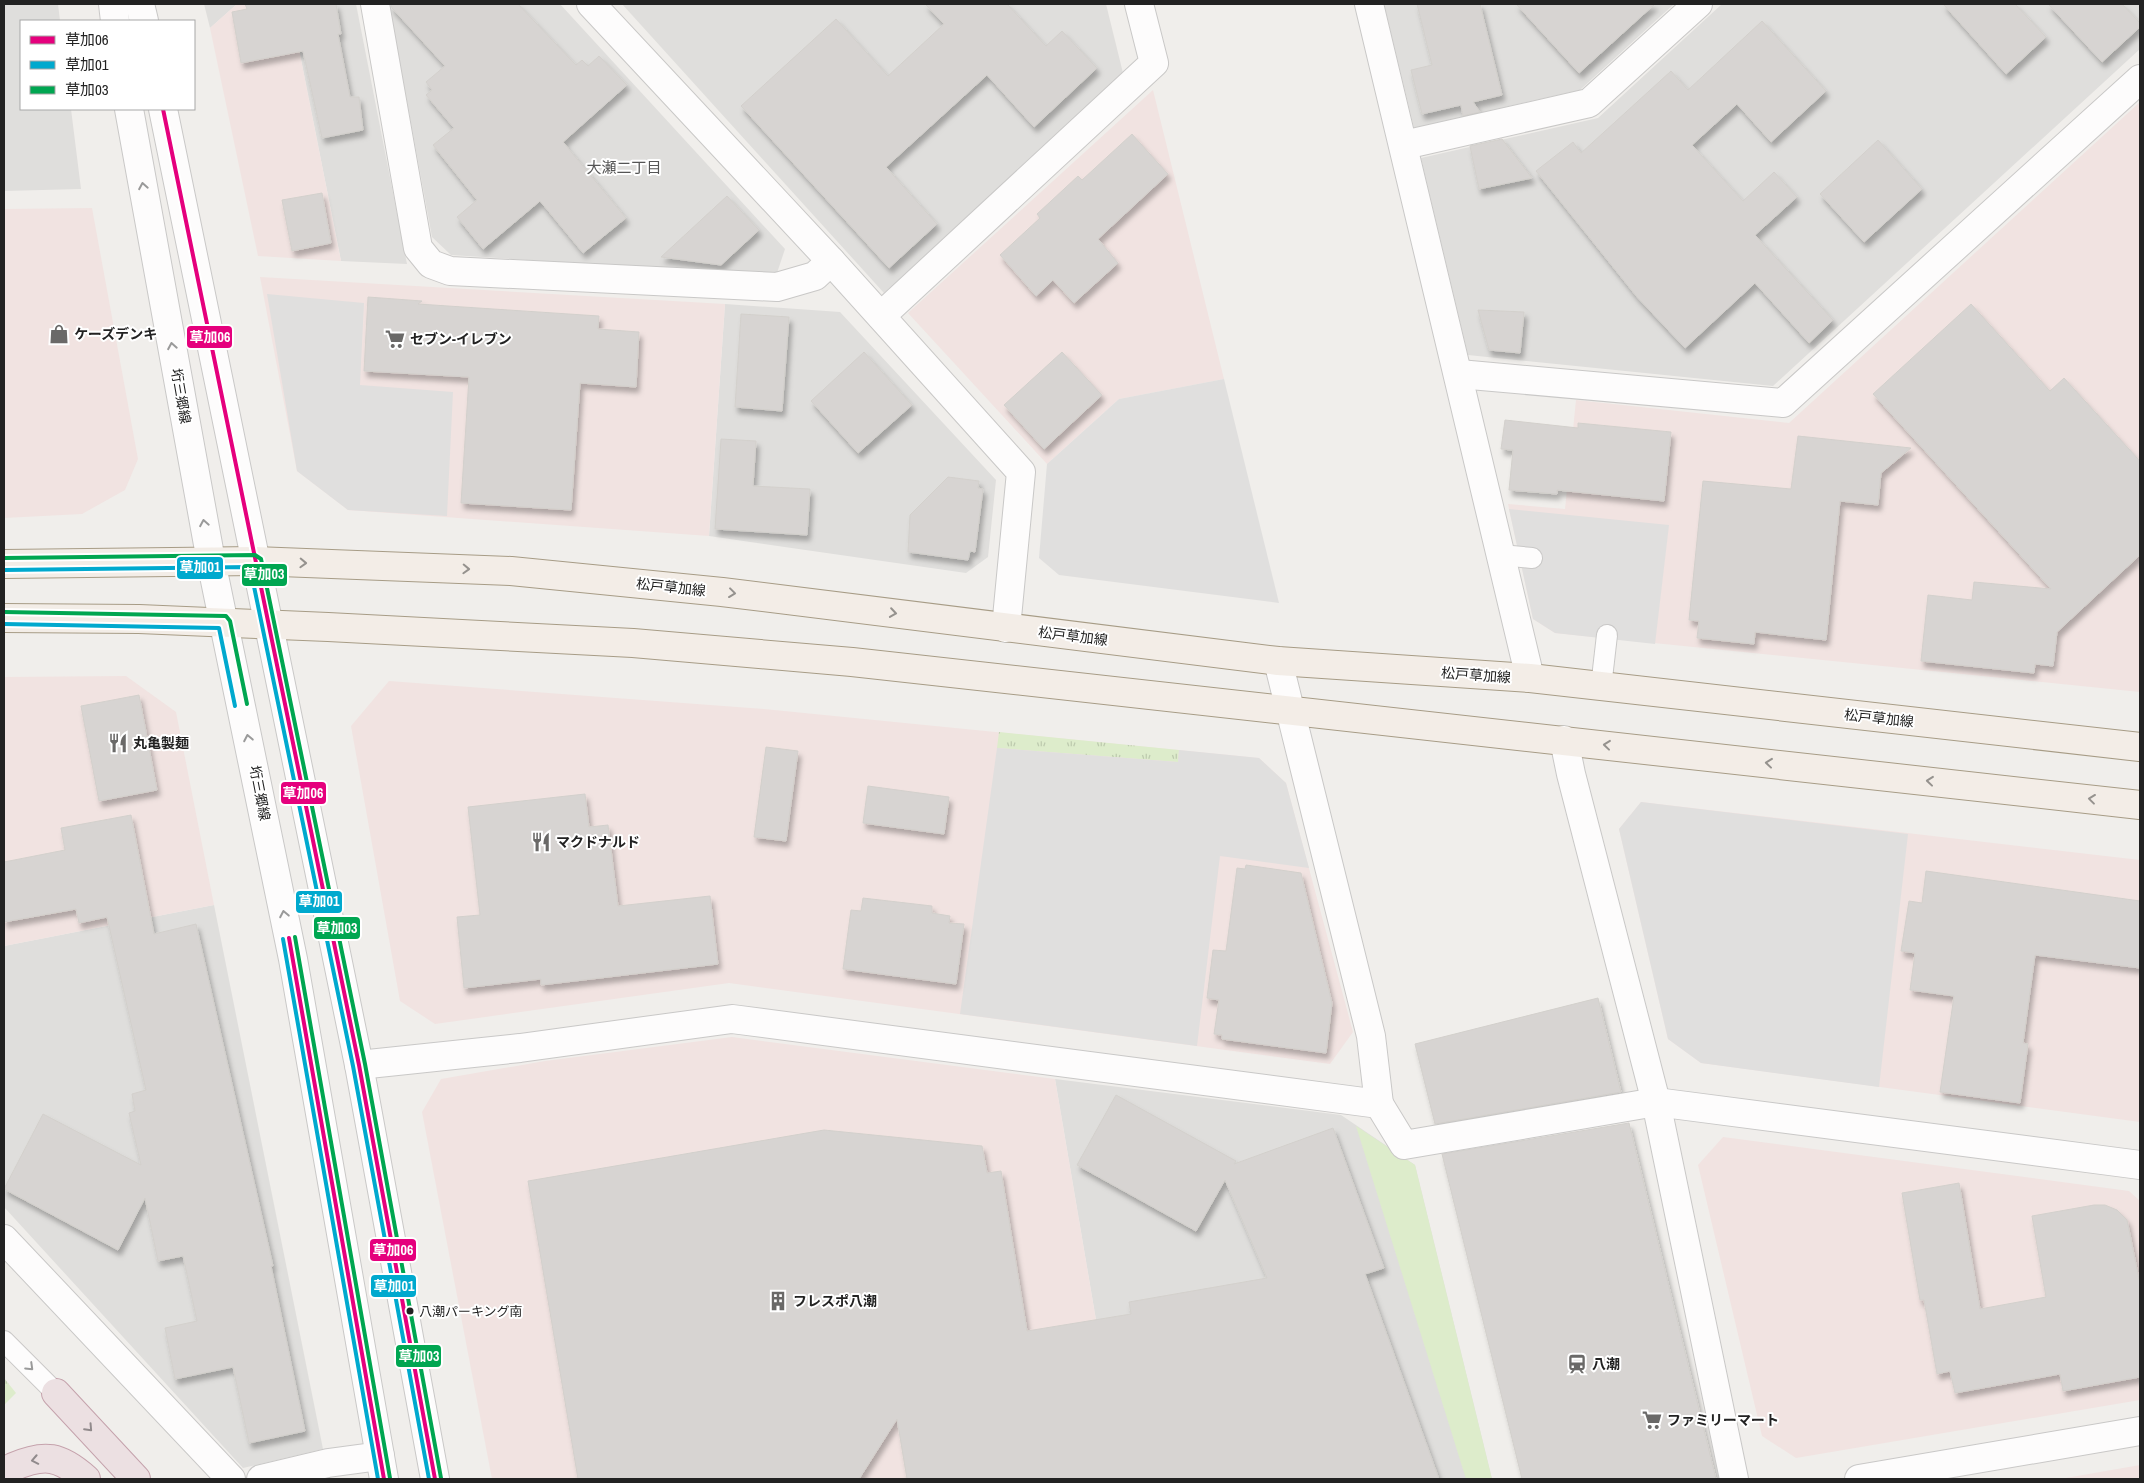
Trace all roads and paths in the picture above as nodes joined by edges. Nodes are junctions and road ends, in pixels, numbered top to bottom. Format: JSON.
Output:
{"nodes":[{"id":1,"x":113,"y":4,"type":"edge"},
{"id":2,"x":140,"y":4,"type":"edge"},
{"id":3,"x":375,"y":4,"type":"edge"},
{"id":4,"x":591,"y":4,"type":"edge"},
{"id":5,"x":1139,"y":4,"type":"edge"},
{"id":6,"x":1369,"y":4,"type":"edge"},
{"id":7,"x":1698,"y":4,"type":"edge"},
{"id":8,"x":115,"y":20,"type":"edge"},
{"id":9,"x":144,"y":20,"type":"edge"},
{"id":10,"x":2140,"y":79,"type":"edge"},
{"id":11,"x":129,"y":110,"type":"edge"},
{"id":12,"x":163,"y":110,"type":"edge"},
{"id":13,"x":1404,"y":145,"type":"junction"},
{"id":14,"x":831,"y":260,"type":"junction"},
{"id":15,"x":881,"y":316,"type":"junction"},
{"id":16,"x":1459,"y":374,"type":"junction"},
{"id":17,"x":1501,"y":555,"type":"junction"},
{"id":18,"x":1532,"y":558,"type":"dead end"},
{"id":19,"x":211,"y":561,"type":"junction"},
{"id":20,"x":255,"y":561,"type":"junction"},
{"id":21,"x":4,"y":564,"type":"edge"},
{"id":22,"x":4,"y":618,"type":"edge"},
{"id":23,"x":224,"y":622,"type":"junction"},
{"id":24,"x":267,"y":624,"type":"junction"},
{"id":25,"x":1006,"y":628,"type":"junction"},
{"id":26,"x":1607,"y":635,"type":"dead end"},
{"id":27,"x":1278,"y":661,"type":"junction"},
{"id":28,"x":1530,"y":678,"type":"junction"},
{"id":29,"x":1602,"y":687,"type":"junction"},
{"id":30,"x":1290,"y":710,"type":"junction"},
{"id":31,"x":1564,"y":740,"type":"junction"},
{"id":32,"x":2140,"y":747,"type":"edge"},
{"id":33,"x":2140,"y":805,"type":"edge"},
{"id":34,"x":359,"y":1066,"type":"junction"},
{"id":35,"x":1656,"y":1102,"type":"junction"},
{"id":36,"x":1379,"y":1104,"type":"junction"},
{"id":37,"x":2140,"y":1165,"type":"edge"},
{"id":38,"x":4,"y":1240,"type":"edge"},
{"id":39,"x":4,"y":1342,"type":"edge"},
{"id":40,"x":56,"y":1393,"type":"joint"},
{"id":41,"x":2140,"y":1431,"type":"edge"},
{"id":42,"x":13,"y":1467,"type":"dead end"},
{"id":43,"x":382,"y":1468,"type":"edge"},
{"id":44,"x":86,"y":1479,"type":"edge"},
{"id":45,"x":136,"y":1479,"type":"edge"},
{"id":46,"x":231,"y":1479,"type":"edge"},
{"id":47,"x":260,"y":1479,"type":"edge"},
{"id":48,"x":435,"y":1479,"type":"edge"},
{"id":49,"x":1734,"y":1479,"type":"edge"},
{"id":50,"x":1859,"y":1479,"type":"edge"}],
"edges":[{"from":1,"to":8,"type":"street"},
{"from":2,"to":9,"type":"street"},
{"from":3,"to":14,"type":"street"},
{"from":4,"to":14,"type":"street"},
{"from":5,"to":15,"type":"street"},
{"from":6,"to":13,"type":"street"},
{"from":7,"to":13,"type":"street"},
{"from":10,"to":16,"type":"street"},
{"from":19,"to":11,"type":"street","name":"垳三郷線","one_way":true},
{"from":12,"to":20,"type":"street"},
{"from":13,"to":16,"type":"street"},
{"from":14,"to":15,"type":"street"},
{"from":15,"to":25,"type":"street"},
{"from":16,"to":17,"type":"street"},
{"from":17,"to":18,"type":"lane"},
{"from":17,"to":28,"type":"street"},
{"from":19,"to":20,"type":"main road","name":"松戸草加線"},
{"from":19,"to":21,"type":"main road","name":"松戸草加線"},
{"from":19,"to":23,"type":"street","name":"垳三郷線"},
{"from":20,"to":24,"type":"street"},
{"from":20,"to":25,"type":"main road","name":"松戸草加線","one_way":true},
{"from":22,"to":23,"type":"main road"},
{"from":23,"to":24,"type":"main road"},
{"from":43,"to":23,"type":"street","name":"垳三郷線","one_way":true},
{"from":24,"to":30,"type":"main road"},
{"from":24,"to":34,"type":"street"},
{"from":25,"to":27,"type":"main road","name":"松戸草加線"},
{"from":26,"to":29,"type":"lane"},
{"from":27,"to":28,"type":"main road","name":"松戸草加線"},
{"from":27,"to":30,"type":"street"},
{"from":28,"to":29,"type":"main road","name":"松戸草加線"},
{"from":29,"to":32,"type":"main road","name":"松戸草加線"},
{"from":30,"to":31,"type":"main road"},
{"from":30,"to":36,"type":"street"},
{"from":33,"to":31,"type":"main road","one_way":true},
{"from":31,"to":35,"type":"street"},
{"from":34,"to":36,"type":"street"},
{"from":34,"to":48,"type":"street"},
{"from":35,"to":36,"type":"street"},
{"from":35,"to":37,"type":"street"},
{"from":35,"to":49,"type":"street"},
{"from":38,"to":46,"type":"street"},
{"from":39,"to":40,"type":"lane","one_way":true},
{"from":40,"to":45,"type":"highway","one_way":true},
{"from":41,"to":50,"type":"street"},
{"from":44,"to":42,"type":"highway","one_way":true},
{"from":43,"to":47,"type":"street"}]}
